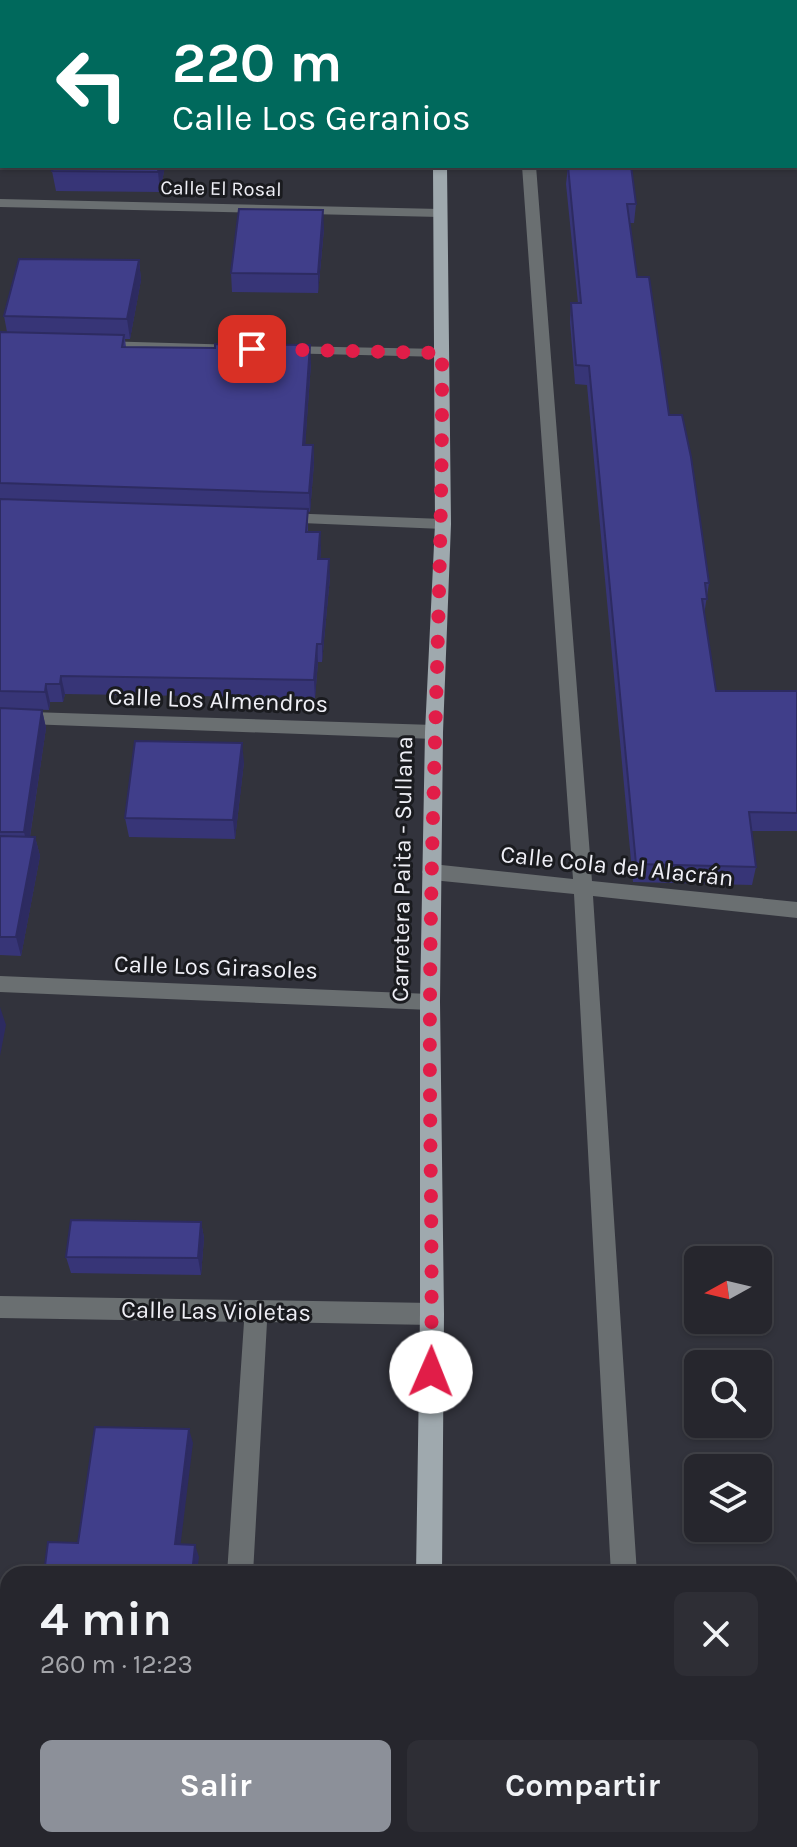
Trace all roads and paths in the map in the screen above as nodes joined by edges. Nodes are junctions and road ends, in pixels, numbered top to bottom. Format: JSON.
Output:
{"nodes":[{"id":1,"x":440,"y":168,"type":"edge"},
{"id":2,"x":529,"y":168,"type":"edge"},
{"id":3,"x":0,"y":203,"type":"edge"},
{"id":4,"x":440,"y":213,"type":"junction"},
{"id":5,"x":79,"y":345,"type":"edge"},
{"id":6,"x":442,"y":353,"type":"junction"},
{"id":7,"x":269,"y":518,"type":"edge"},
{"id":8,"x":443,"y":524,"type":"junction"},
{"id":9,"x":0,"y":717,"type":"edge"},
{"id":10,"x":434,"y":732,"type":"junction"},
{"id":11,"x":432,"y":872,"type":"junction"},
{"id":12,"x":581,"y":889,"type":"junction"},
{"id":13,"x":797,"y":910,"type":"edge"},
{"id":14,"x":0,"y":984,"type":"edge"},
{"id":15,"x":430,"y":1002,"type":"junction"},
{"id":16,"x":0,"y":1307,"type":"edge"},
{"id":17,"x":256,"y":1312,"type":"junction"},
{"id":18,"x":432,"y":1314,"type":"junction"},
{"id":19,"x":240,"y":1566,"type":"edge"},
{"id":20,"x":429,"y":1566,"type":"edge"},
{"id":21,"x":623,"y":1566,"type":"edge"}],
"edges":[{"from":1,"to":4,"type":"main road","name":"Carretera Paita - Sullana"},
{"from":2,"to":12,"type":"street"},
{"from":3,"to":4,"type":"street","name":"Calle El Rosal"},
{"from":4,"to":6,"type":"main road","name":"Carretera Paita - Sullana"},
{"from":5,"to":6,"type":"street"},
{"from":6,"to":8,"type":"main road","name":"Carretera Paita - Sullana"},
{"from":7,"to":8,"type":"street"},
{"from":8,"to":10,"type":"main road","name":"Carretera Paita - Sullana"},
{"from":9,"to":10,"type":"street","name":"Calle Los Almendros"},
{"from":10,"to":11,"type":"main road","name":"Carretera Paita - Sullana"},
{"from":11,"to":12,"type":"street","name":"Calle Cola del Alacrán"},
{"from":11,"to":15,"type":"main road","name":"Carretera Paita - Sullana"},
{"from":12,"to":13,"type":"street","name":"Calle Cola del Alacrán"},
{"from":12,"to":21,"type":"street"},
{"from":14,"to":15,"type":"street","name":"Calle Los Girasoles"},
{"from":15,"to":18,"type":"main road","name":"Carretera Paita - Sullana"},
{"from":16,"to":17,"type":"street","name":"Calle Las Violetas"},
{"from":17,"to":18,"type":"street","name":"Calle Las Violetas"},
{"from":17,"to":19,"type":"street"},
{"from":18,"to":20,"type":"main road","name":"Carretera Paita - Sullana"}]}
